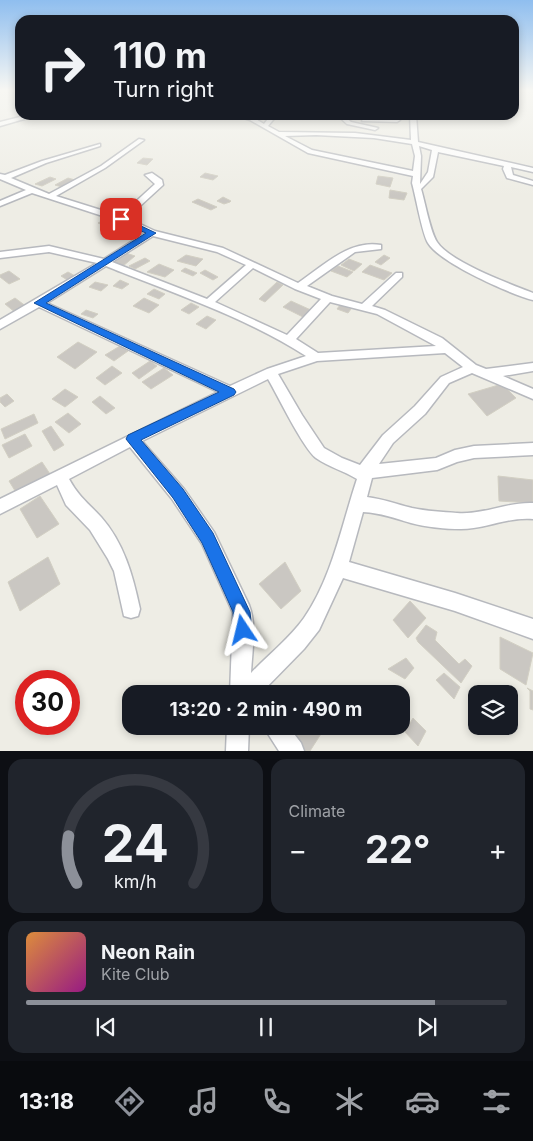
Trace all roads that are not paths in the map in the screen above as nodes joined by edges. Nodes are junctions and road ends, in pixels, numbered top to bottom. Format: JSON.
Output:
{"nodes":[{"id":1,"x":264,"y":126,"type":"edge"},
{"id":2,"x":367,"y":126,"type":"edge"},
{"id":3,"x":412,"y":126,"type":"edge"},
{"id":4,"x":384,"y":129,"type":"dead end"},
{"id":5,"x":276,"y":134,"type":"junction"},
{"id":6,"x":320,"y":134,"type":"junction"},
{"id":7,"x":141,"y":140,"type":"dead end"},
{"id":8,"x":290,"y":142,"type":"junction"},
{"id":9,"x":416,"y":143,"type":"junction"},
{"id":10,"x":98,"y":145,"type":"dead end"},
{"id":11,"x":435,"y":149,"type":"junction"},
{"id":12,"x":508,"y":165,"type":"junction"},
{"id":13,"x":533,"y":170,"type":"edge"},
{"id":14,"x":416,"y":174,"type":"junction"},
{"id":15,"x":149,"y":175,"type":"dead end"},
{"id":16,"x":2,"y":177,"type":"edge"},
{"id":17,"x":533,"y":183,"type":"edge"},
{"id":18,"x":418,"y":188,"type":"junction"},
{"id":19,"x":32,"y":190,"type":"junction"},
{"id":20,"x":49,"y":197,"type":"junction"},
{"id":21,"x":0,"y":204,"type":"edge"},
{"id":22,"x":121,"y":219,"type":"junction"},
{"id":23,"x":152,"y":233,"type":"junction"},
{"id":24,"x":378,"y":247,"type":"dead end"},
{"id":25,"x":0,"y":255,"type":"edge"},
{"id":26,"x":105,"y":262,"type":"junction"},
{"id":27,"x":252,"y":264,"type":"junction"},
{"id":28,"x":399,"y":275,"type":"dead end"},
{"id":29,"x":299,"y":287,"type":"junction"},
{"id":30,"x":533,"y":297,"type":"edge"},
{"id":31,"x":328,"y":298,"type":"junction"},
{"id":32,"x":39,"y":303,"type":"junction"},
{"id":33,"x":208,"y":303,"type":"junction"},
{"id":34,"x":365,"y":308,"type":"junction"},
{"id":35,"x":0,"y":325,"type":"edge"},
{"id":36,"x":289,"y":340,"type":"junction"},
{"id":37,"x":446,"y":349,"type":"junction"},
{"id":38,"x":316,"y":357,"type":"junction"},
{"id":39,"x":533,"y":367,"type":"edge"},
{"id":40,"x":478,"y":371,"type":"junction"},
{"id":41,"x":272,"y":372,"type":"junction"},
{"id":42,"x":230,"y":392,"type":"junction"},
{"id":43,"x":533,"y":394,"type":"edge"},
{"id":44,"x":132,"y":439,"type":"junction"},
{"id":45,"x":533,"y":449,"type":"edge"},
{"id":46,"x":362,"y":473,"type":"junction"},
{"id":47,"x":60,"y":476,"type":"junction"},
{"id":48,"x":358,"y":504,"type":"junction"},
{"id":49,"x":0,"y":507,"type":"edge"},
{"id":50,"x":533,"y":511,"type":"edge"},
{"id":51,"x":337,"y":567,"type":"junction"},
{"id":52,"x":132,"y":608,"type":"dead end"},
{"id":53,"x":533,"y":629,"type":"edge"},
{"id":54,"x":240,"y":685,"type":"edge"},
{"id":55,"x":259,"y":685,"type":"edge"},
{"id":56,"x":238,"y":735,"type":"edge"},
{"id":57,"x":281,"y":735,"type":"edge"},
{"id":58,"x":237,"y":751,"type":"edge"},
{"id":59,"x":293,"y":751,"type":"edge"}],
"edges":[{"from":1,"to":5,"type":"street"},
{"from":2,"to":4,"type":"street"},
{"from":3,"to":9,"type":"street"},
{"from":5,"to":6,"type":"street"},
{"from":5,"to":8,"type":"street"},
{"from":6,"to":8,"type":"street"},
{"from":6,"to":9,"type":"street"},
{"from":7,"to":20,"type":"street"},
{"from":8,"to":14,"type":"street"},
{"from":9,"to":11,"type":"street"},
{"from":9,"to":14,"type":"street"},
{"from":10,"to":16,"type":"street"},
{"from":11,"to":12,"type":"street"},
{"from":11,"to":18,"type":"street"},
{"from":12,"to":13,"type":"street"},
{"from":12,"to":17,"type":"street"},
{"from":14,"to":18,"type":"street"},
{"from":15,"to":22,"type":"street"},
{"from":16,"to":19,"type":"street"},
{"from":18,"to":30,"type":"street"},
{"from":19,"to":20,"type":"street"},
{"from":19,"to":21,"type":"street"},
{"from":20,"to":22,"type":"street"},
{"from":22,"to":23,"type":"street"},
{"from":23,"to":26,"type":"street"},
{"from":23,"to":27,"type":"street"},
{"from":24,"to":29,"type":"street"},
{"from":25,"to":26,"type":"street"},
{"from":26,"to":32,"type":"street"},
{"from":26,"to":33,"type":"street"},
{"from":27,"to":29,"type":"street"},
{"from":27,"to":33,"type":"street"},
{"from":28,"to":34,"type":"street"},
{"from":29,"to":31,"type":"street"},
{"from":31,"to":34,"type":"street"},
{"from":31,"to":36,"type":"street"},
{"from":32,"to":35,"type":"street"},
{"from":32,"to":42,"type":"street"},
{"from":33,"to":36,"type":"street"},
{"from":34,"to":37,"type":"street"},
{"from":36,"to":38,"type":"street"},
{"from":37,"to":38,"type":"street"},
{"from":37,"to":40,"type":"street"},
{"from":38,"to":41,"type":"street"},
{"from":39,"to":40,"type":"street"},
{"from":40,"to":43,"type":"street"},
{"from":40,"to":46,"type":"street"},
{"from":41,"to":42,"type":"street"},
{"from":41,"to":46,"type":"street"},
{"from":42,"to":44,"type":"street"},
{"from":44,"to":47,"type":"street"},
{"from":44,"to":54,"type":"street"},
{"from":45,"to":46,"type":"street"},
{"from":46,"to":48,"type":"street"},
{"from":47,"to":49,"type":"street"},
{"from":47,"to":52,"type":"street"},
{"from":48,"to":50,"type":"street"},
{"from":48,"to":51,"type":"street"},
{"from":51,"to":53,"type":"street"},
{"from":51,"to":55,"type":"street"},
{"from":56,"to":58,"type":"street"},
{"from":57,"to":59,"type":"street"}]}
